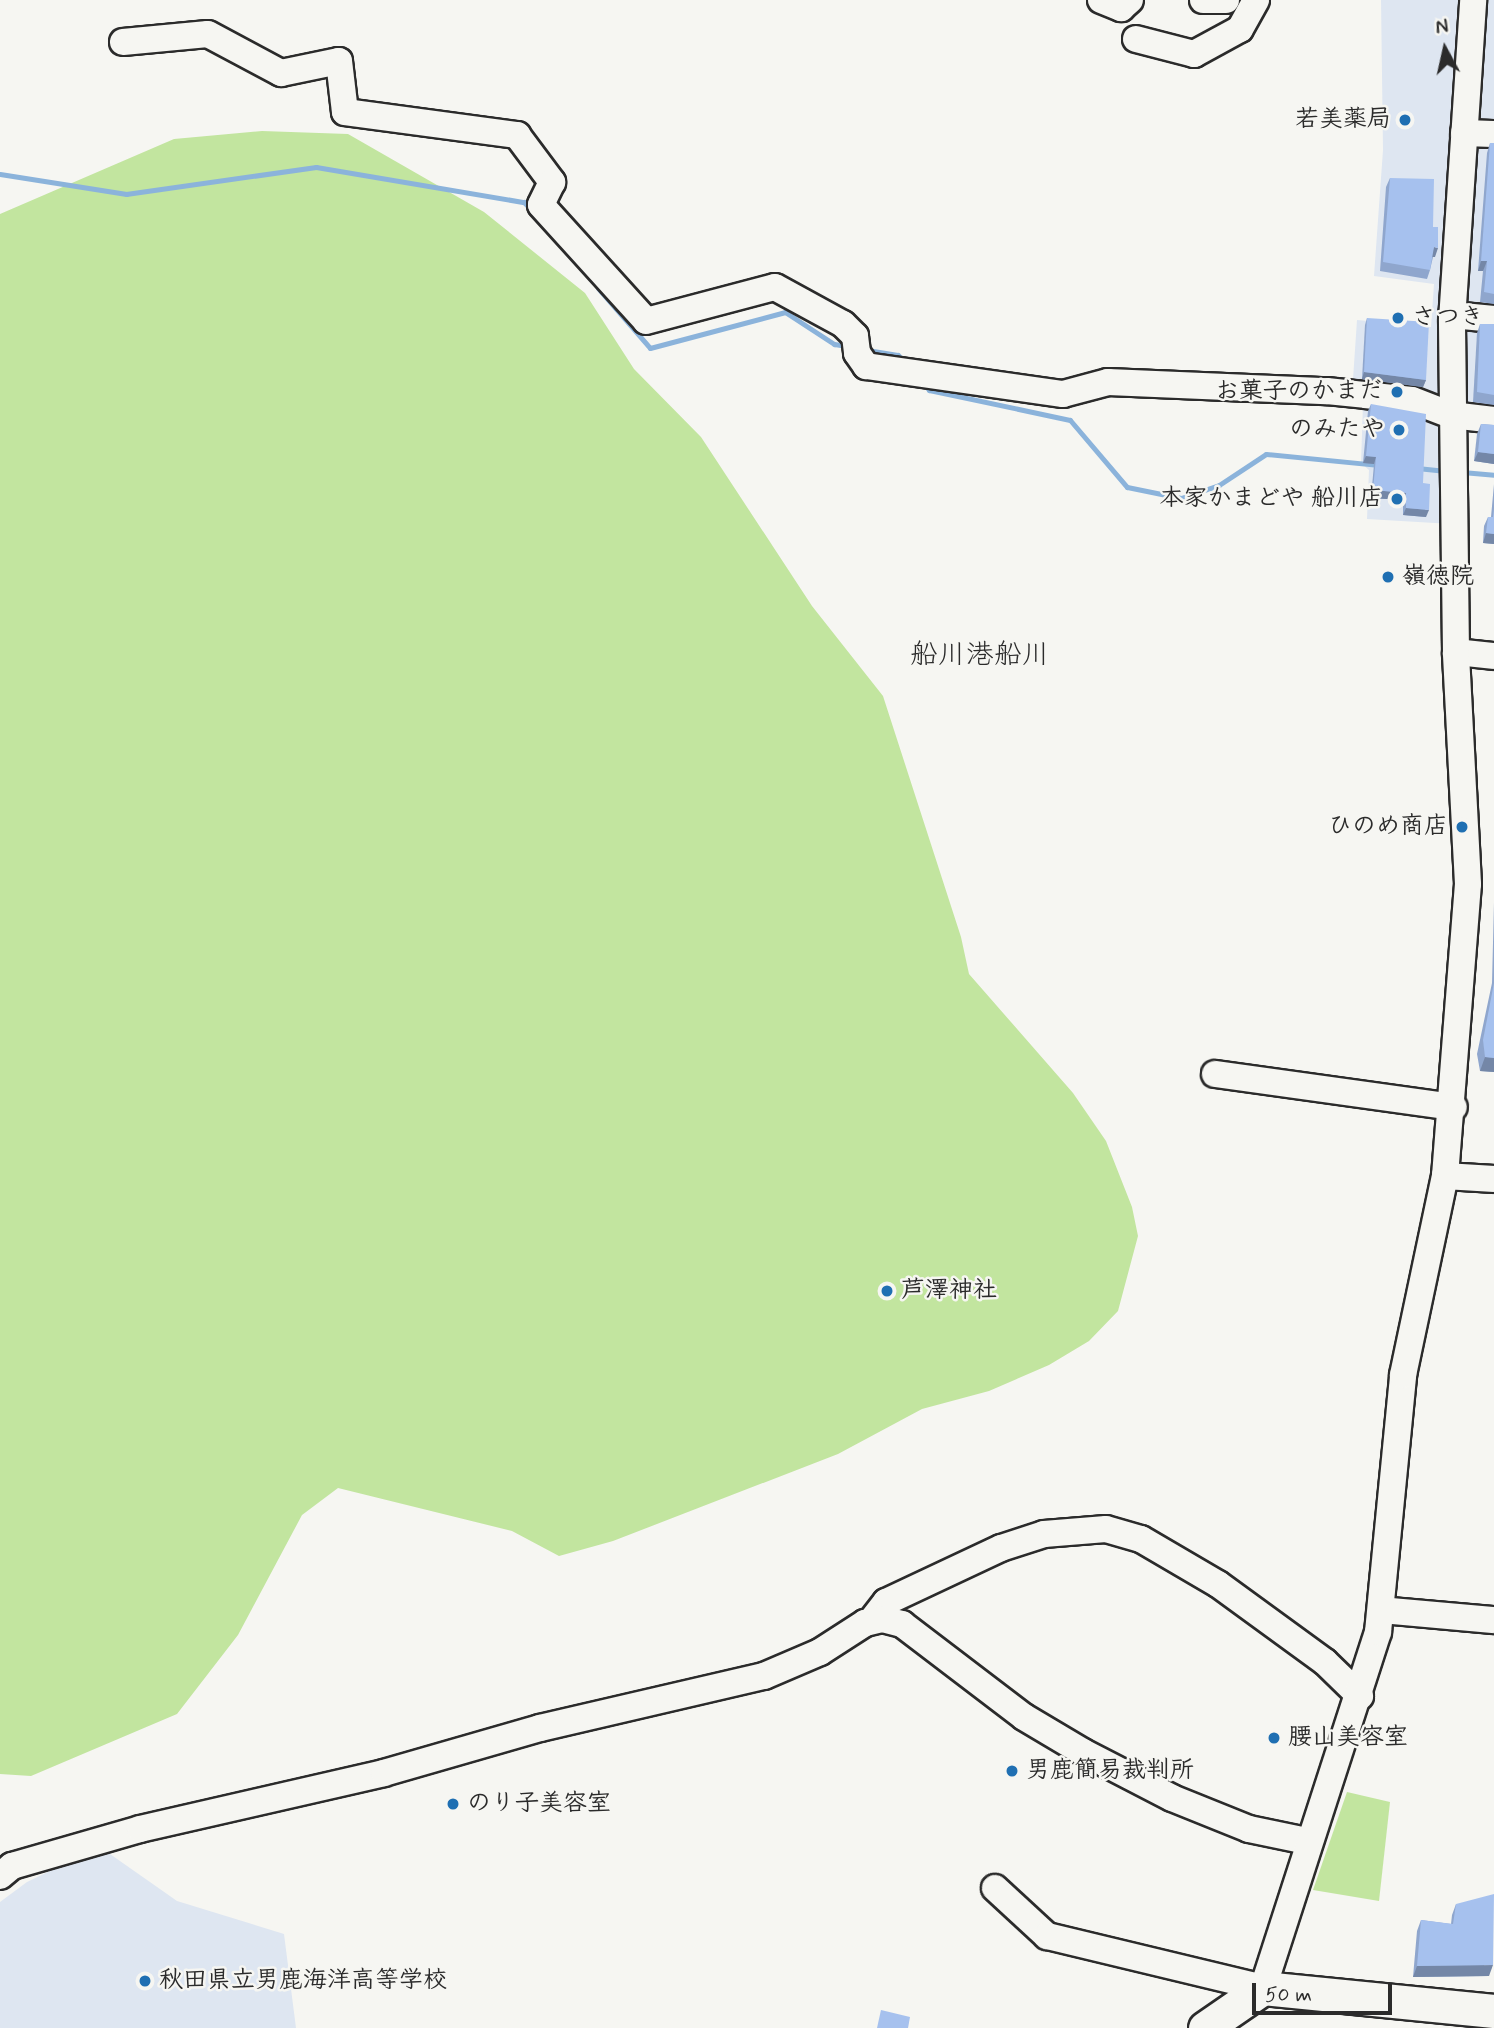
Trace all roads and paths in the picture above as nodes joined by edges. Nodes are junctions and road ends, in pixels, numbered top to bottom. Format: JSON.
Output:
{"nodes":[{"id":1,"x":1101,"y":0,"type":"edge"},
{"id":2,"x":1130,"y":0,"type":"edge"},
{"id":3,"x":1203,"y":0,"type":"edge"},
{"id":4,"x":1226,"y":0,"type":"edge"},
{"id":5,"x":1256,"y":0,"type":"edge"},
{"id":6,"x":1473,"y":0,"type":"edge"},
{"id":7,"x":1136,"y":38,"type":"dead end"},
{"id":8,"x":123,"y":42,"type":"dead end"},
{"id":9,"x":1464,"y":133,"type":"junction"},
{"id":10,"x":1494,"y":134,"type":"edge"},
{"id":11,"x":1452,"y":315,"type":"junction"},
{"id":12,"x":1494,"y":319,"type":"edge"},
{"id":13,"x":1451,"y":415,"type":"junction"},
{"id":14,"x":1494,"y":420,"type":"edge"},
{"id":15,"x":1456,"y":652,"type":"junction"},
{"id":16,"x":1494,"y":656,"type":"edge"},
{"id":17,"x":1214,"y":1074,"type":"dead end"},
{"id":18,"x":1454,"y":1107,"type":"junction"},
{"id":19,"x":1445,"y":1176,"type":"junction"},
{"id":20,"x":1494,"y":1179,"type":"edge"},
{"id":21,"x":1381,"y":1610,"type":"junction"},
{"id":22,"x":872,"y":1620,"type":"junction"},
{"id":23,"x":1494,"y":1620,"type":"edge"},
{"id":24,"x":1360,"y":1696,"type":"junction"},
{"id":25,"x":1307,"y":1841,"type":"junction"},
{"id":26,"x":0,"y":1876,"type":"edge"},
{"id":27,"x":995,"y":1888,"type":"dead end"},
{"id":28,"x":1263,"y":1988,"type":"junction"},
{"id":29,"x":1494,"y":2011,"type":"edge"},
{"id":30,"x":1205,"y":2028,"type":"edge"}],
"edges":[{"from":1,"to":2,"type":"street"},
{"from":3,"to":4,"type":"street"},
{"from":5,"to":7,"type":"street"},
{"from":6,"to":9,"type":"street"},
{"from":8,"to":13,"type":"street"},
{"from":9,"to":10,"type":"street"},
{"from":9,"to":11,"type":"street"},
{"from":11,"to":12,"type":"street"},
{"from":11,"to":13,"type":"street"},
{"from":13,"to":14,"type":"street"},
{"from":13,"to":15,"type":"street"},
{"from":15,"to":16,"type":"street"},
{"from":15,"to":18,"type":"street"},
{"from":17,"to":18,"type":"street"},
{"from":18,"to":19,"type":"street"},
{"from":19,"to":20,"type":"street"},
{"from":19,"to":21,"type":"street"},
{"from":21,"to":23,"type":"street"},
{"from":21,"to":24,"type":"street"},
{"from":22,"to":24,"type":"street"},
{"from":22,"to":25,"type":"street"},
{"from":22,"to":26,"type":"street"},
{"from":24,"to":25,"type":"street"},
{"from":25,"to":28,"type":"street"},
{"from":27,"to":28,"type":"street"},
{"from":28,"to":29,"type":"main road"},
{"from":28,"to":30,"type":"main road"}]}
